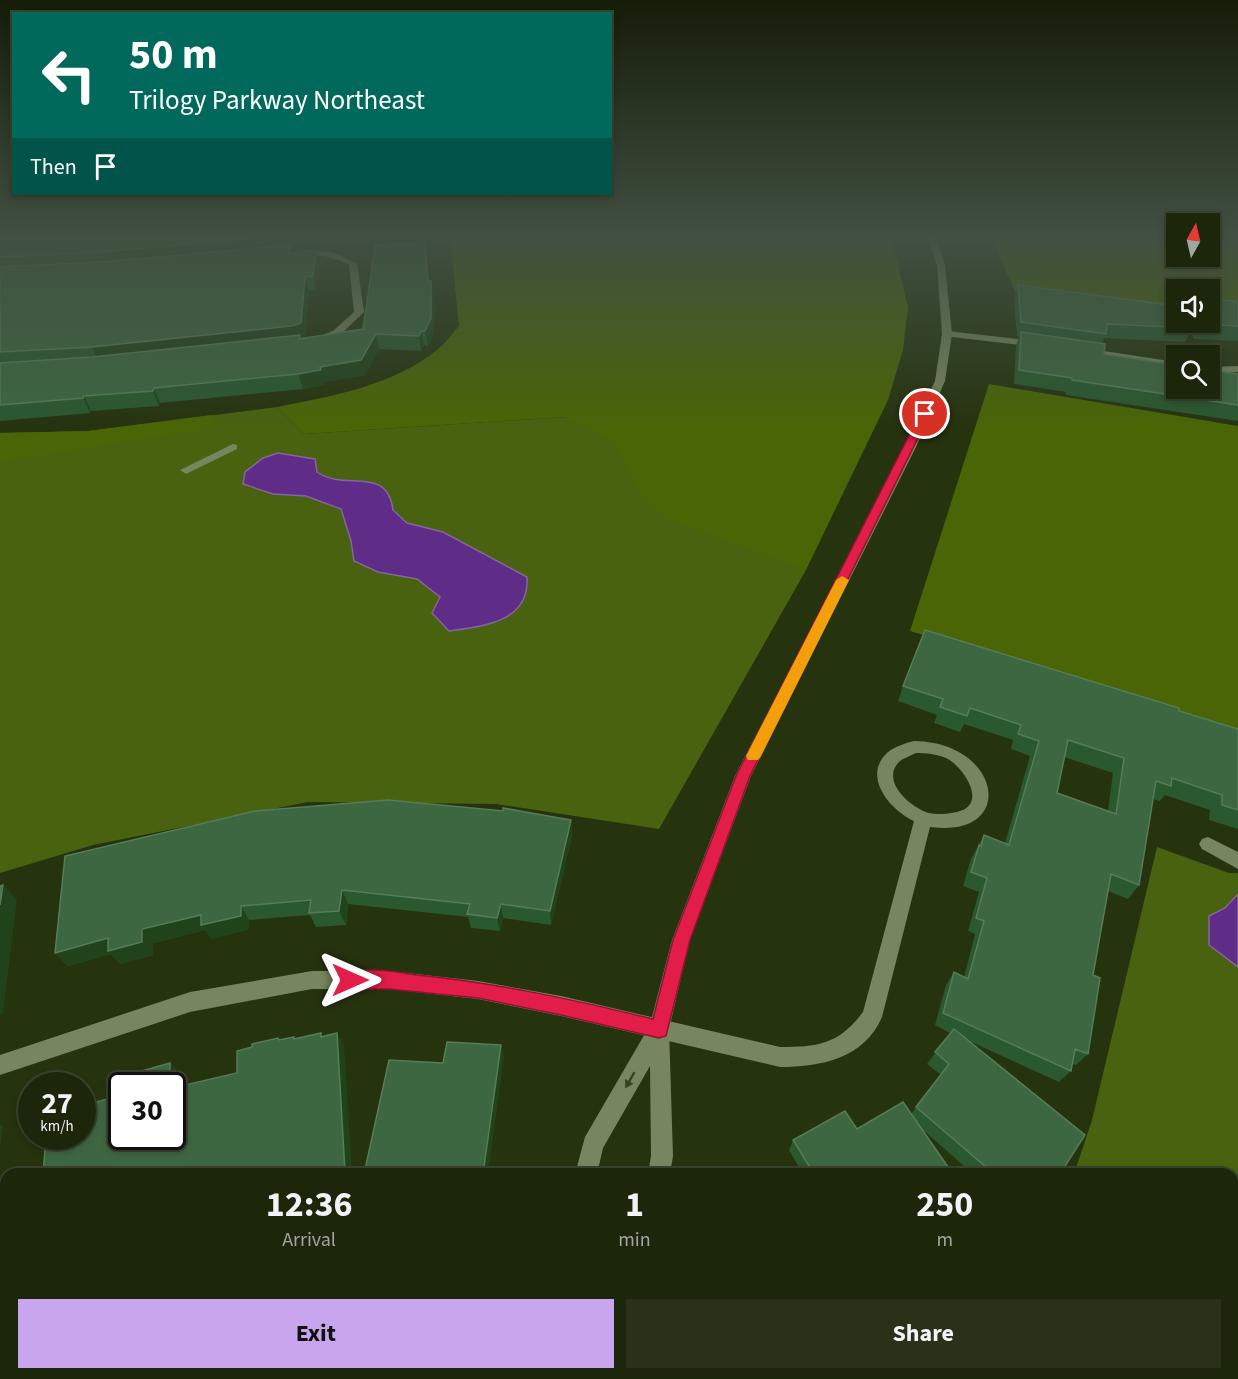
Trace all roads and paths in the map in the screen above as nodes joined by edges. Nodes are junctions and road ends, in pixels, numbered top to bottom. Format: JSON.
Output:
{"nodes":[{"id":1,"x":358,"y":300,"type":"edge"},
{"id":2,"x":944,"y":300,"type":"edge"},
{"id":3,"x":947,"y":334,"type":"junction"},
{"id":4,"x":308,"y":343,"type":"edge"},
{"id":5,"x":1047,"y":346,"type":"edge"},
{"id":6,"x":1070,"y":349,"type":"edge"},
{"id":7,"x":1166,"y":363,"type":"edge"},
{"id":8,"x":1238,"y":369,"type":"edge"},
{"id":9,"x":1220,"y":370,"type":"edge"},
{"id":10,"x":232,"y":447,"type":"dead end"},
{"id":11,"x":186,"y":470,"type":"dead end"},
{"id":12,"x":923,"y":819,"type":"junction"},
{"id":13,"x":1208,"y":844,"type":"dead end"},
{"id":14,"x":1238,"y":861,"type":"edge"},
{"id":15,"x":659,"y":1029,"type":"junction"},
{"id":16,"x":0,"y":1065,"type":"edge"},
{"id":17,"x":587,"y":1168,"type":"edge"},
{"id":18,"x":660,"y":1168,"type":"edge"}],
"edges":[{"from":1,"to":4,"type":"street"},
{"from":2,"to":3,"type":"street"},
{"from":3,"to":5,"type":"street"},
{"from":3,"to":15,"type":"street"},
{"from":6,"to":7,"type":"street"},
{"from":8,"to":9,"type":"street"},
{"from":10,"to":11,"type":"street"},
{"from":12,"to":12,"type":"street"},
{"from":12,"to":15,"type":"street"},
{"from":13,"to":14,"type":"street"},
{"from":15,"to":16,"type":"street"},
{"from":15,"to":17,"type":"street","one_way":true},
{"from":15,"to":18,"type":"street"}]}
